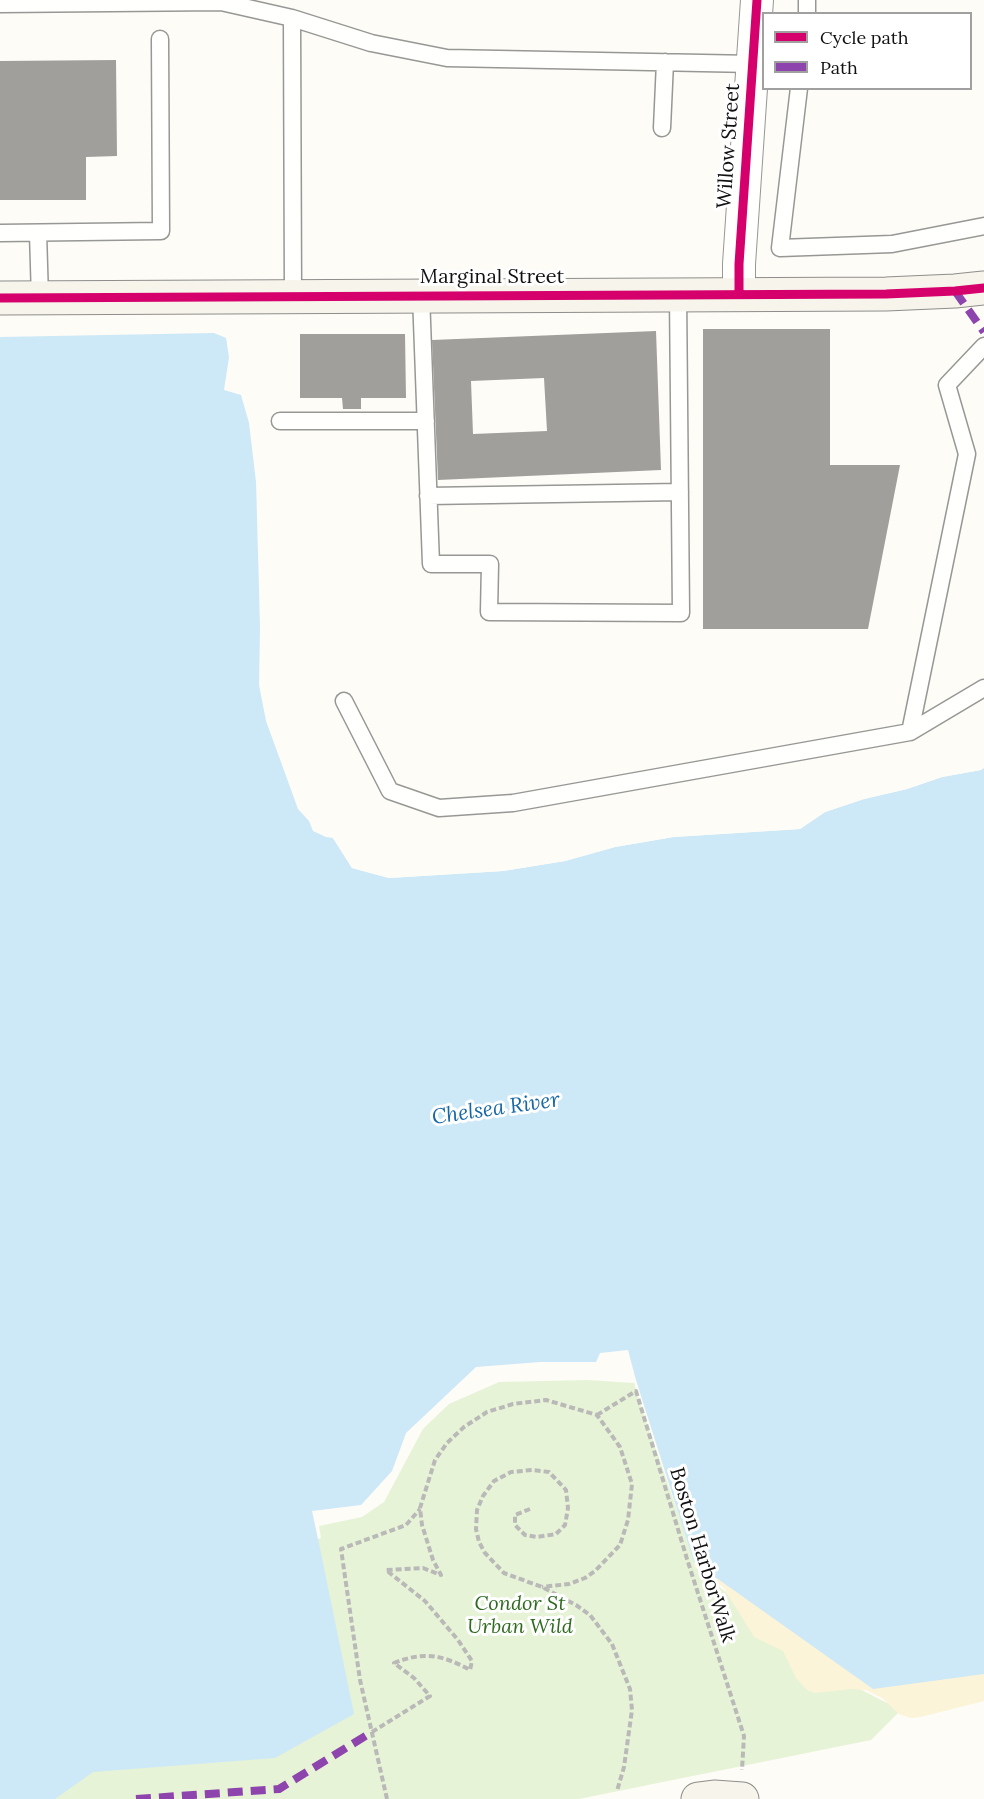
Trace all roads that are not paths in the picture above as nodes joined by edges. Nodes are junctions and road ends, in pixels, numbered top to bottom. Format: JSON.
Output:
{"nodes":[{"id":1,"x":0,"y":4,"type":"edge"},
{"id":2,"x":292,"y":18,"type":"junction"},
{"id":3,"x":758,"y":20,"type":"edge"},
{"id":4,"x":160,"y":39,"type":"dead end"},
{"id":5,"x":665,"y":62,"type":"junction"},
{"id":6,"x":753,"y":64,"type":"junction"},
{"id":7,"x":800,"y":90,"type":"edge"},
{"id":8,"x":662,"y":128,"type":"dead end"},
{"id":9,"x":984,"y":226,"type":"edge"},
{"id":10,"x":0,"y":233,"type":"edge"},
{"id":11,"x":38,"y":233,"type":"junction"},
{"id":12,"x":984,"y":288,"type":"edge"},
{"id":13,"x":678,"y":294,"type":"junction"},
{"id":14,"x":739,"y":294,"type":"junction"},
{"id":15,"x":421,"y":295,"type":"junction"},
{"id":16,"x":293,"y":296,"type":"junction"},
{"id":17,"x":0,"y":298,"type":"edge"},
{"id":18,"x":39,"y":298,"type":"junction"},
{"id":19,"x":984,"y":346,"type":"edge"},
{"id":20,"x":280,"y":421,"type":"dead end"},
{"id":21,"x":426,"y":421,"type":"junction"},
{"id":22,"x":680,"y":492,"type":"junction"},
{"id":23,"x":428,"y":496,"type":"junction"},
{"id":24,"x":984,"y":688,"type":"edge"},
{"id":25,"x":344,"y":701,"type":"dead end"},
{"id":26,"x":910,"y":732,"type":"junction"},
{"id":27,"x":742,"y":1785,"type":"edge"},
{"id":28,"x":698,"y":1799,"type":"edge"}],
"edges":[{"from":1,"to":2,"type":"lane"},
{"from":2,"to":5,"type":"lane"},
{"from":2,"to":16,"type":"lane"},
{"from":3,"to":6,"type":"street","name":"Willow Street"},
{"from":4,"to":11,"type":"lane"},
{"from":5,"to":6,"type":"lane"},
{"from":5,"to":8,"type":"lane"},
{"from":6,"to":14,"type":"street","name":"Willow Street"},
{"from":7,"to":9,"type":"lane"},
{"from":10,"to":11,"type":"lane"},
{"from":11,"to":18,"type":"lane"},
{"from":12,"to":14,"type":"main road","name":"Marginal Street"},
{"from":13,"to":14,"type":"main road","name":"Marginal Street"},
{"from":13,"to":15,"type":"main road","name":"Marginal Street"},
{"from":13,"to":22,"type":"lane"},
{"from":15,"to":16,"type":"main road","name":"Marginal Street"},
{"from":15,"to":21,"type":"lane"},
{"from":16,"to":18,"type":"main road","name":"Marginal Street"},
{"from":17,"to":18,"type":"main road","name":"Marginal Street"},
{"from":19,"to":26,"type":"lane"},
{"from":20,"to":21,"type":"lane"},
{"from":21,"to":23,"type":"lane"},
{"from":22,"to":23,"type":"lane"},
{"from":22,"to":23,"type":"lane"},
{"from":24,"to":26,"type":"lane"},
{"from":25,"to":26,"type":"lane"},
{"from":27,"to":28,"type":"main road"}]}
